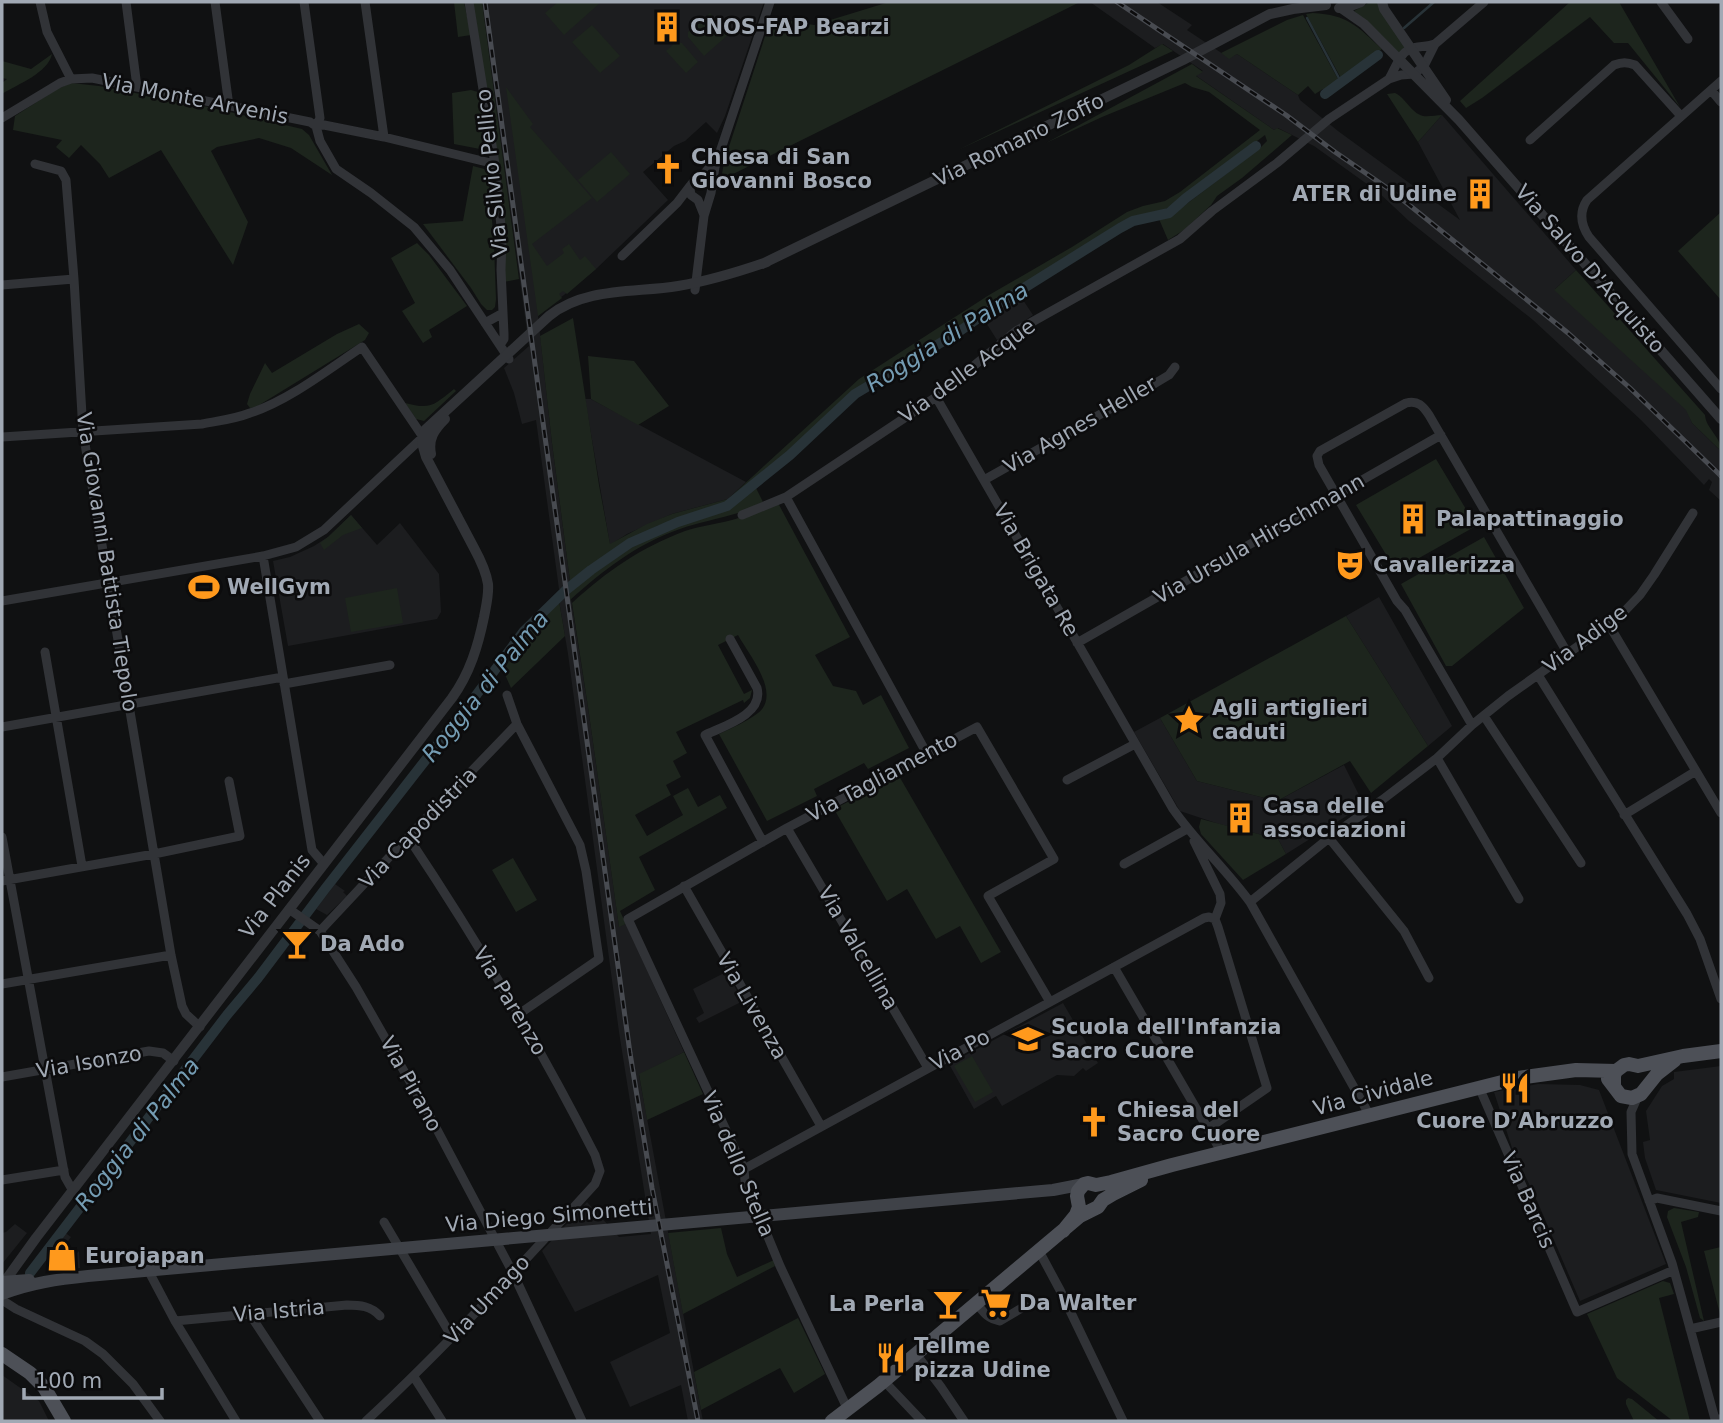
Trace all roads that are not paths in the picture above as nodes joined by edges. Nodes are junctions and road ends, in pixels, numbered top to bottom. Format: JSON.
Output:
{"nodes":[{"id":1,"x":40,"y":2,"type":"edge"},
{"id":2,"x":126,"y":2,"type":"edge"},
{"id":3,"x":215,"y":2,"type":"edge"},
{"id":4,"x":304,"y":2,"type":"edge"},
{"id":5,"x":365,"y":2,"type":"edge"},
{"id":6,"x":469,"y":2,"type":"edge"},
{"id":7,"x":770,"y":2,"type":"edge"},
{"id":8,"x":1280,"y":2,"type":"edge"},
{"id":9,"x":1361,"y":2,"type":"edge"},
{"id":10,"x":1382,"y":2,"type":"edge"},
{"id":11,"x":1484,"y":2,"type":"edge"},
{"id":12,"x":1661,"y":2,"type":"edge"},
{"id":13,"x":1323,"y":4,"type":"edge"},
{"id":14,"x":1341,"y":8,"type":"junction"},
{"id":15,"x":1270,"y":14,"type":"junction"},
{"id":16,"x":1688,"y":39,"type":"dead end"},
{"id":17,"x":1434,"y":44,"type":"junction"},
{"id":18,"x":1411,"y":48,"type":"junction"},
{"id":19,"x":1399,"y":58,"type":"junction"},
{"id":20,"x":1424,"y":66,"type":"junction"},
{"id":21,"x":1414,"y":75,"type":"junction"},
{"id":22,"x":71,"y":79,"type":"junction"},
{"id":23,"x":1389,"y":79,"type":"junction"},
{"id":24,"x":1721,"y":81,"type":"edge"},
{"id":25,"x":137,"y":87,"type":"junction"},
{"id":26,"x":1711,"y":90,"type":"junction"},
{"id":27,"x":1721,"y":102,"type":"edge"},
{"id":28,"x":229,"y":106,"type":"junction"},
{"id":29,"x":1681,"y":116,"type":"junction"},
{"id":30,"x":2,"y":118,"type":"edge"},
{"id":31,"x":1459,"y":120,"type":"junction"},
{"id":32,"x":316,"y":126,"type":"junction"},
{"id":33,"x":384,"y":137,"type":"junction"},
{"id":34,"x":1530,"y":140,"type":"dead end"},
{"id":35,"x":721,"y":146,"type":"junction"},
{"id":36,"x":35,"y":164,"type":"dead end"},
{"id":37,"x":495,"y":164,"type":"junction"},
{"id":38,"x":699,"y":179,"type":"junction"},
{"id":39,"x":690,"y":186,"type":"junction"},
{"id":40,"x":711,"y":186,"type":"junction"},
{"id":41,"x":709,"y":197,"type":"junction"},
{"id":42,"x":696,"y":200,"type":"junction"},
{"id":43,"x":677,"y":203,"type":"junction"},
{"id":44,"x":704,"y":216,"type":"junction"},
{"id":45,"x":622,"y":256,"type":"dead end"},
{"id":46,"x":74,"y":279,"type":"junction"},
{"id":47,"x":2,"y":285,"type":"edge"},
{"id":48,"x":695,"y":287,"type":"junction"},
{"id":49,"x":503,"y":313,"type":"junction"},
{"id":50,"x":485,"y":323,"type":"junction"},
{"id":51,"x":505,"y":353,"type":"junction"},
{"id":52,"x":1175,"y":367,"type":"dead end"},
{"id":53,"x":1721,"y":389,"type":"edge"},
{"id":54,"x":936,"y":397,"type":"junction"},
{"id":55,"x":1721,"y":419,"type":"edge"},
{"id":56,"x":83,"y":432,"type":"junction"},
{"id":57,"x":1441,"y":435,"type":"junction"},
{"id":58,"x":2,"y":437,"type":"edge"},
{"id":59,"x":427,"y":438,"type":"junction"},
{"id":60,"x":984,"y":480,"type":"junction"},
{"id":61,"x":1336,"y":495,"type":"junction"},
{"id":62,"x":786,"y":497,"type":"junction"},
{"id":63,"x":1693,"y":513,"type":"dead end"},
{"id":64,"x":742,"y":515,"type":"dead end"},
{"id":65,"x":263,"y":556,"type":"junction"},
{"id":66,"x":108,"y":583,"type":"junction"},
{"id":67,"x":2,"y":601,"type":"edge"},
{"id":68,"x":1609,"y":625,"type":"junction"},
{"id":69,"x":730,"y":639,"type":"dead end"},
{"id":70,"x":1077,"y":643,"type":"junction"},
{"id":71,"x":45,"y":652,"type":"dead end"},
{"id":72,"x":1568,"y":654,"type":"junction"},
{"id":73,"x":390,"y":665,"type":"dead end"},
{"id":74,"x":1538,"y":675,"type":"junction"},
{"id":75,"x":283,"y":680,"type":"junction"},
{"id":76,"x":507,"y":695,"type":"dead end"},
{"id":77,"x":129,"y":704,"type":"junction"},
{"id":78,"x":1484,"y":716,"type":"junction"},
{"id":79,"x":56,"y":718,"type":"junction"},
{"id":80,"x":517,"y":724,"type":"junction"},
{"id":81,"x":1472,"y":725,"type":"junction"},
{"id":82,"x":2,"y":727,"type":"edge"},
{"id":83,"x":1135,"y":744,"type":"junction"},
{"id":84,"x":927,"y":754,"type":"junction"},
{"id":85,"x":1437,"y":758,"type":"junction"},
{"id":86,"x":1696,"y":771,"type":"junction"},
{"id":87,"x":1067,"y":780,"type":"dead end"},
{"id":88,"x":229,"y":781,"type":"dead end"},
{"id":89,"x":1721,"y":813,"type":"edge"},
{"id":90,"x":1624,"y":815,"type":"junction"},
{"id":91,"x":787,"y":828,"type":"junction"},
{"id":92,"x":1188,"y":831,"type":"junction"},
{"id":93,"x":2,"y":837,"type":"edge"},
{"id":94,"x":408,"y":837,"type":"junction"},
{"id":95,"x":1329,"y":838,"type":"junction"},
{"id":96,"x":762,"y":842,"type":"junction"},
{"id":97,"x":154,"y":854,"type":"junction"},
{"id":98,"x":1214,"y":859,"type":"junction"},
{"id":99,"x":1581,"y":863,"type":"dead end"},
{"id":100,"x":324,"y":864,"type":"junction"},
{"id":101,"x":1125,"y":864,"type":"dead end"},
{"id":102,"x":1205,"y":864,"type":"junction"},
{"id":103,"x":82,"y":866,"type":"junction"},
{"id":104,"x":6,"y":880,"type":"edge"},
{"id":105,"x":1237,"y":884,"type":"junction"},
{"id":106,"x":684,"y":886,"type":"junction"},
{"id":107,"x":1220,"y":894,"type":"junction"},
{"id":108,"x":1519,"y":899,"type":"dead end"},
{"id":109,"x":1250,"y":902,"type":"junction"},
{"id":110,"x":292,"y":911,"type":"junction"},
{"id":111,"x":628,"y":919,"type":"joint"},
{"id":112,"x":1215,"y":919,"type":"junction"},
{"id":113,"x":320,"y":931,"type":"junction"},
{"id":114,"x":172,"y":955,"type":"junction"},
{"id":115,"x":1114,"y":967,"type":"junction"},
{"id":116,"x":1429,"y":978,"type":"dead end"},
{"id":117,"x":29,"y":980,"type":"junction"},
{"id":118,"x":2,"y":984,"type":"edge"},
{"id":119,"x":1721,"y":999,"type":"edge"},
{"id":120,"x":1050,"y":1002,"type":"junction"},
{"id":121,"x":519,"y":1014,"type":"junction"},
{"id":122,"x":200,"y":1027,"type":"junction"},
{"id":123,"x":1721,"y":1051,"type":"edge"},
{"id":124,"x":1683,"y":1056,"type":"junction"},
{"id":125,"x":173,"y":1061,"type":"junction"},
{"id":126,"x":1638,"y":1066,"type":"junction"},
{"id":127,"x":928,"y":1068,"type":"junction"},
{"id":128,"x":45,"y":1069,"type":"junction"},
{"id":129,"x":2,"y":1077,"type":"edge"},
{"id":130,"x":1617,"y":1084,"type":"junction"},
{"id":131,"x":1479,"y":1087,"type":"junction"},
{"id":132,"x":1642,"y":1091,"type":"junction"},
{"id":133,"x":1631,"y":1112,"type":"junction"},
{"id":134,"x":1370,"y":1115,"type":"junction"},
{"id":135,"x":821,"y":1126,"type":"junction"},
{"id":136,"x":1209,"y":1128,"type":"junction"},
{"id":137,"x":1222,"y":1153,"type":"junction"},
{"id":138,"x":1172,"y":1165,"type":"junction"},
{"id":139,"x":744,"y":1169,"type":"junction"},
{"id":140,"x":64,"y":1170,"type":"junction"},
{"id":141,"x":600,"y":1171,"type":"joint"},
{"id":142,"x":2,"y":1180,"type":"edge"},
{"id":143,"x":1090,"y":1184,"type":"junction"},
{"id":144,"x":1053,"y":1190,"type":"junction"},
{"id":145,"x":73,"y":1191,"type":"junction"},
{"id":146,"x":1649,"y":1201,"type":"junction"},
{"id":147,"x":1078,"y":1202,"type":"junction"},
{"id":148,"x":1099,"y":1205,"type":"junction"},
{"id":149,"x":1721,"y":1210,"type":"edge"},
{"id":150,"x":384,"y":1222,"type":"dead end"},
{"id":151,"x":1063,"y":1231,"type":"junction"},
{"id":152,"x":1035,"y":1254,"type":"junction"},
{"id":153,"x":18,"y":1261,"type":"junction"},
{"id":154,"x":148,"y":1270,"type":"junction"},
{"id":155,"x":1674,"y":1270,"type":"junction"},
{"id":156,"x":513,"y":1273,"type":"junction"},
{"id":157,"x":29,"y":1280,"type":"junction"},
{"id":158,"x":49,"y":1280,"type":"junction"},
{"id":159,"x":3,"y":1286,"type":"edge"},
{"id":160,"x":2,"y":1300,"type":"edge"},
{"id":161,"x":977,"y":1304,"type":"junction"},
{"id":162,"x":1026,"y":1306,"type":"dead end"},
{"id":163,"x":249,"y":1313,"type":"junction"},
{"id":164,"x":380,"y":1316,"type":"dead end"},
{"id":165,"x":176,"y":1321,"type":"junction"},
{"id":166,"x":1721,"y":1322,"type":"edge"},
{"id":167,"x":1690,"y":1329,"type":"junction"},
{"id":168,"x":452,"y":1337,"type":"junction"},
{"id":169,"x":2,"y":1354,"type":"edge"},
{"id":170,"x":916,"y":1354,"type":"junction"},
{"id":171,"x":414,"y":1377,"type":"junction"},
{"id":172,"x":884,"y":1381,"type":"junction"},
{"id":173,"x":848,"y":1410,"type":"junction"},
{"id":174,"x":1721,"y":1419,"type":"edge"},
{"id":175,"x":64,"y":1421,"type":"edge"},
{"id":176,"x":160,"y":1421,"type":"edge"},
{"id":177,"x":236,"y":1421,"type":"edge"},
{"id":178,"x":320,"y":1421,"type":"edge"},
{"id":179,"x":366,"y":1421,"type":"edge"},
{"id":180,"x":442,"y":1421,"type":"edge"},
{"id":181,"x":582,"y":1421,"type":"edge"},
{"id":182,"x":832,"y":1421,"type":"edge"},
{"id":183,"x":922,"y":1421,"type":"edge"},
{"id":184,"x":964,"y":1421,"type":"edge"},
{"id":185,"x":1123,"y":1421,"type":"edge"}],
"edges":[{"from":1,"to":22,"type":"street"},
{"from":2,"to":25,"type":"street"},
{"from":3,"to":28,"type":"street"},
{"from":4,"to":32,"type":"street"},
{"from":5,"to":33,"type":"street"},
{"from":6,"to":37,"type":"street","name":"Via Silvio Pellico"},
{"from":7,"to":35,"type":"street"},
{"from":8,"to":15,"type":"street","name":"Via Romano Zoffo"},
{"from":9,"to":14,"type":"street"},
{"from":10,"to":18,"type":"street","name":"Via Salvo D'Acquisto"},
{"from":11,"to":17,"type":"street"},
{"from":12,"to":16,"type":"street"},
{"from":13,"to":14,"type":"street","name":"Via Romano Zoffo"},
{"from":13,"to":15,"type":"street","name":"Via Romano Zoffo"},
{"from":14,"to":19,"type":"street","name":"Via Salvo D'Acquisto"},
{"from":15,"to":48,"type":"street","name":"Via Romano Zoffo"},
{"from":17,"to":18,"type":"street"},
{"from":17,"to":20,"type":"street"},
{"from":18,"to":19,"type":"street"},
{"from":18,"to":20,"type":"street","name":"Via Salvo D'Acquisto"},
{"from":19,"to":21,"type":"street","name":"Via Salvo D'Acquisto"},
{"from":19,"to":23,"type":"street"},
{"from":20,"to":21,"type":"street"},
{"from":20,"to":31,"type":"street","name":"Via Salvo D'Acquisto"},
{"from":21,"to":23,"type":"street","name":"Via delle Acque"},
{"from":21,"to":31,"type":"street","name":"Via Salvo D'Acquisto"},
{"from":22,"to":25,"type":"street","name":"Via Monte Arvenis"},
{"from":22,"to":30,"type":"street"},
{"from":23,"to":54,"type":"street","name":"Via delle Acque"},
{"from":24,"to":26,"type":"street"},
{"from":25,"to":28,"type":"street","name":"Via Monte Arvenis"},
{"from":26,"to":27,"type":"street"},
{"from":26,"to":29,"type":"street"},
{"from":28,"to":32,"type":"street","name":"Via Monte Arvenis"},
{"from":29,"to":34,"type":"street"},
{"from":29,"to":53,"type":"street"},
{"from":31,"to":55,"type":"street","name":"Via Salvo D'Acquisto"},
{"from":32,"to":33,"type":"street","name":"Via Monte Arvenis"},
{"from":32,"to":50,"type":"street"},
{"from":33,"to":37,"type":"street","name":"Via Monte Arvenis"},
{"from":35,"to":38,"type":"street"},
{"from":35,"to":40,"type":"street"},
{"from":36,"to":46,"type":"street","name":"Via Giovanni Battista Tiepolo"},
{"from":37,"to":49,"type":"street","name":"Via Silvio Pellico"},
{"from":38,"to":39,"type":"street"},
{"from":38,"to":40,"type":"street"},
{"from":39,"to":42,"type":"street"},
{"from":39,"to":43,"type":"street"},
{"from":40,"to":41,"type":"street"},
{"from":41,"to":42,"type":"street"},
{"from":41,"to":44,"type":"street"},
{"from":42,"to":43,"type":"street"},
{"from":42,"to":44,"type":"street"},
{"from":43,"to":45,"type":"street"},
{"from":44,"to":48,"type":"street"},
{"from":46,"to":47,"type":"street"},
{"from":46,"to":56,"type":"street","name":"Via Giovanni Battista Tiepolo"},
{"from":48,"to":51,"type":"street","name":"Via Romano Zoffo"},
{"from":48,"to":51,"type":"street","name":"Via Romano Zoffo"},
{"from":49,"to":50,"type":"street"},
{"from":49,"to":51,"type":"street","name":"Via Silvio Pellico"},
{"from":50,"to":51,"type":"street"},
{"from":51,"to":59,"type":"street"},
{"from":52,"to":60,"type":"street","name":"Via Agnes Heller"},
{"from":54,"to":60,"type":"street","name":"Via Brigata Re"},
{"from":54,"to":62,"type":"street","name":"Via delle Acque"},
{"from":56,"to":58,"type":"street"},
{"from":56,"to":59,"type":"street"},
{"from":56,"to":66,"type":"street","name":"Via Giovanni Battista Tiepolo"},
{"from":57,"to":61,"type":"street","name":"Via Ursula Hirschmann"},
{"from":57,"to":61,"type":"street"},
{"from":57,"to":72,"type":"street"},
{"from":59,"to":65,"type":"street"},
{"from":59,"to":100,"type":"street","name":"Via Planis"},
{"from":60,"to":70,"type":"street","name":"Via Brigata Re"},
{"from":61,"to":70,"type":"street","name":"Via Ursula Hirschmann"},
{"from":61,"to":81,"type":"street"},
{"from":62,"to":64,"type":"street","name":"Via delle Acque"},
{"from":62,"to":84,"type":"street"},
{"from":63,"to":68,"type":"street","name":"Via Adige"},
{"from":65,"to":66,"type":"street"},
{"from":65,"to":75,"type":"street"},
{"from":66,"to":67,"type":"street"},
{"from":66,"to":77,"type":"street","name":"Via Giovanni Battista Tiepolo"},
{"from":68,"to":72,"type":"street","name":"Via Adige"},
{"from":68,"to":86,"type":"street"},
{"from":69,"to":96,"type":"street"},
{"from":70,"to":83,"type":"street","name":"Via Brigata Re"},
{"from":71,"to":79,"type":"street"},
{"from":72,"to":74,"type":"street","name":"Via Adige"},
{"from":73,"to":75,"type":"street"},
{"from":74,"to":78,"type":"street","name":"Via Adige"},
{"from":74,"to":90,"type":"street"},
{"from":75,"to":77,"type":"street"},
{"from":75,"to":100,"type":"street"},
{"from":76,"to":80,"type":"street"},
{"from":77,"to":79,"type":"street"},
{"from":77,"to":97,"type":"street","name":"Via Giovanni Battista Tiepolo"},
{"from":78,"to":81,"type":"street","name":"Via Adige"},
{"from":78,"to":99,"type":"street"},
{"from":79,"to":82,"type":"street"},
{"from":79,"to":103,"type":"street"},
{"from":80,"to":94,"type":"street","name":"Via Capodistria"},
{"from":80,"to":121,"type":"street"},
{"from":81,"to":85,"type":"street","name":"Via Adige"},
{"from":83,"to":87,"type":"street"},
{"from":83,"to":92,"type":"street","name":"Via Brigata Re"},
{"from":84,"to":91,"type":"street","name":"Via Tagliamento"},
{"from":84,"to":120,"type":"street","name":"Via Tagliamento"},
{"from":85,"to":95,"type":"street","name":"Via Adige"},
{"from":85,"to":108,"type":"street"},
{"from":86,"to":89,"type":"street"},
{"from":86,"to":90,"type":"street"},
{"from":88,"to":97,"type":"street"},
{"from":90,"to":119,"type":"street"},
{"from":91,"to":96,"type":"street","name":"Via Tagliamento"},
{"from":91,"to":127,"type":"street","name":"Via Valcellina"},
{"from":92,"to":98,"type":"street","name":"Via Brigata Re"},
{"from":92,"to":101,"type":"street"},
{"from":92,"to":102,"type":"street","name":"Via Brigata Re"},
{"from":93,"to":104,"type":"street"},
{"from":94,"to":113,"type":"street","name":"Via Capodistria"},
{"from":94,"to":121,"type":"street","name":"Via Parenzo"},
{"from":95,"to":109,"type":"street","name":"Via Adige"},
{"from":95,"to":116,"type":"street"},
{"from":96,"to":106,"type":"street","name":"Via Tagliamento"},
{"from":97,"to":103,"type":"street"},
{"from":97,"to":114,"type":"street","name":"Via Giovanni Battista Tiepolo"},
{"from":98,"to":102,"type":"street"},
{"from":98,"to":105,"type":"street","name":"Via Brigata Re"},
{"from":100,"to":110,"type":"street","name":"Via Planis"},
{"from":102,"to":107,"type":"street","name":"Via Brigata Re"},
{"from":103,"to":104,"type":"street"},
{"from":104,"to":117,"type":"street"},
{"from":105,"to":107,"type":"street"},
{"from":105,"to":109,"type":"street","name":"Via Brigata Re"},
{"from":106,"to":111,"type":"street","name":"Via Tagliamento"},
{"from":106,"to":135,"type":"street","name":"Via Livenza"},
{"from":107,"to":112,"type":"street"},
{"from":109,"to":134,"type":"street","name":"Via Brigata Re"},
{"from":110,"to":113,"type":"street","name":"Via Pirano"},
{"from":110,"to":122,"type":"street","name":"Via Planis"},
{"from":111,"to":139,"type":"street","name":"Via dello Stella"},
{"from":112,"to":115,"type":"street","name":"Via Po"},
{"from":112,"to":136,"type":"street"},
{"from":113,"to":156,"type":"street","name":"Via Pirano"},
{"from":114,"to":117,"type":"street"},
{"from":114,"to":122,"type":"street","name":"Via Giovanni Battista Tiepolo"},
{"from":115,"to":120,"type":"street","name":"Via Po"},
{"from":115,"to":136,"type":"street"},
{"from":117,"to":118,"type":"street"},
{"from":117,"to":128,"type":"street"},
{"from":120,"to":127,"type":"street","name":"Via Po"},
{"from":121,"to":141,"type":"street","name":"Via Parenzo"},
{"from":122,"to":125,"type":"street","name":"Via Planis"},
{"from":123,"to":124,"type":"main road"},
{"from":124,"to":126,"type":"main road"},
{"from":124,"to":132,"type":"main road"},
{"from":125,"to":128,"type":"street","name":"Via Isonzo"},
{"from":125,"to":145,"type":"street","name":"Via Planis"},
{"from":126,"to":130,"type":"main road"},
{"from":126,"to":132,"type":"main road"},
{"from":127,"to":135,"type":"street","name":"Via Po"},
{"from":128,"to":129,"type":"street","name":"Via Isonzo"},
{"from":128,"to":140,"type":"street"},
{"from":130,"to":131,"type":"main road","name":"Via Cividale"},
{"from":130,"to":132,"type":"main road"},
{"from":130,"to":133,"type":"street"},
{"from":131,"to":134,"type":"main road","name":"Via Cividale"},
{"from":131,"to":155,"type":"street","name":"Via Barcis"},
{"from":132,"to":133,"type":"street"},
{"from":133,"to":146,"type":"street"},
{"from":134,"to":137,"type":"main road","name":"Via Cividale"},
{"from":135,"to":139,"type":"street","name":"Via Po"},
{"from":136,"to":137,"type":"street"},
{"from":137,"to":138,"type":"main road","name":"Via Cividale"},
{"from":138,"to":143,"type":"main road","name":"Via Cividale"},
{"from":138,"to":148,"type":"main road","name":"Via Cividale"},
{"from":139,"to":173,"type":"street","name":"Via dello Stella"},
{"from":140,"to":142,"type":"street"},
{"from":140,"to":145,"type":"street"},
{"from":141,"to":156,"type":"street","name":"Via Umago"},
{"from":143,"to":144,"type":"main road","name":"Via Diego Simonetti"},
{"from":143,"to":147,"type":"main road","name":"Via Cividale"},
{"from":143,"to":148,"type":"main road"},
{"from":144,"to":147,"type":"main road"},
{"from":144,"to":154,"type":"main road","name":"Via Diego Simonetti"},
{"from":145,"to":153,"type":"street","name":"Via Planis"},
{"from":146,"to":149,"type":"street"},
{"from":146,"to":155,"type":"street"},
{"from":147,"to":148,"type":"main road"},
{"from":147,"to":151,"type":"main road","name":"Via Cividale"},
{"from":148,"to":151,"type":"main road","name":"Via Cividale"},
{"from":150,"to":168,"type":"street"},
{"from":151,"to":152,"type":"main road","name":"Via Cividale"},
{"from":152,"to":161,"type":"main road","name":"Via Cividale"},
{"from":152,"to":185,"type":"street"},
{"from":153,"to":157,"type":"street"},
{"from":153,"to":159,"type":"street","name":"Via Planis"},
{"from":154,"to":158,"type":"main road","name":"Via Diego Simonetti"},
{"from":154,"to":165,"type":"street"},
{"from":155,"to":167,"type":"street"},
{"from":156,"to":168,"type":"street","name":"Via Umago"},
{"from":156,"to":181,"type":"street","name":"Via Pirano"},
{"from":157,"to":158,"type":"main road","name":"Via Diego Simonetti"},
{"from":157,"to":159,"type":"main road","name":"Via Diego Simonetti"},
{"from":158,"to":159,"type":"main road","name":"Via Diego Simonetti"},
{"from":160,"to":176,"type":"street"},
{"from":161,"to":162,"type":"street"},
{"from":161,"to":170,"type":"main road","name":"Via Cividale"},
{"from":163,"to":164,"type":"street","name":"Via Istria"},
{"from":163,"to":165,"type":"street","name":"Via Istria"},
{"from":163,"to":178,"type":"street"},
{"from":165,"to":177,"type":"street"},
{"from":166,"to":167,"type":"street"},
{"from":167,"to":174,"type":"street"},
{"from":168,"to":171,"type":"street","name":"Via Umago"},
{"from":169,"to":175,"type":"main road"},
{"from":170,"to":172,"type":"main road","name":"Via Cividale"},
{"from":170,"to":184,"type":"street"},
{"from":171,"to":179,"type":"street","name":"Via Umago"},
{"from":171,"to":180,"type":"street"},
{"from":172,"to":173,"type":"main road","name":"Via Cividale"},
{"from":172,"to":183,"type":"street"},
{"from":173,"to":182,"type":"main road","name":"Via Cividale"}]}
